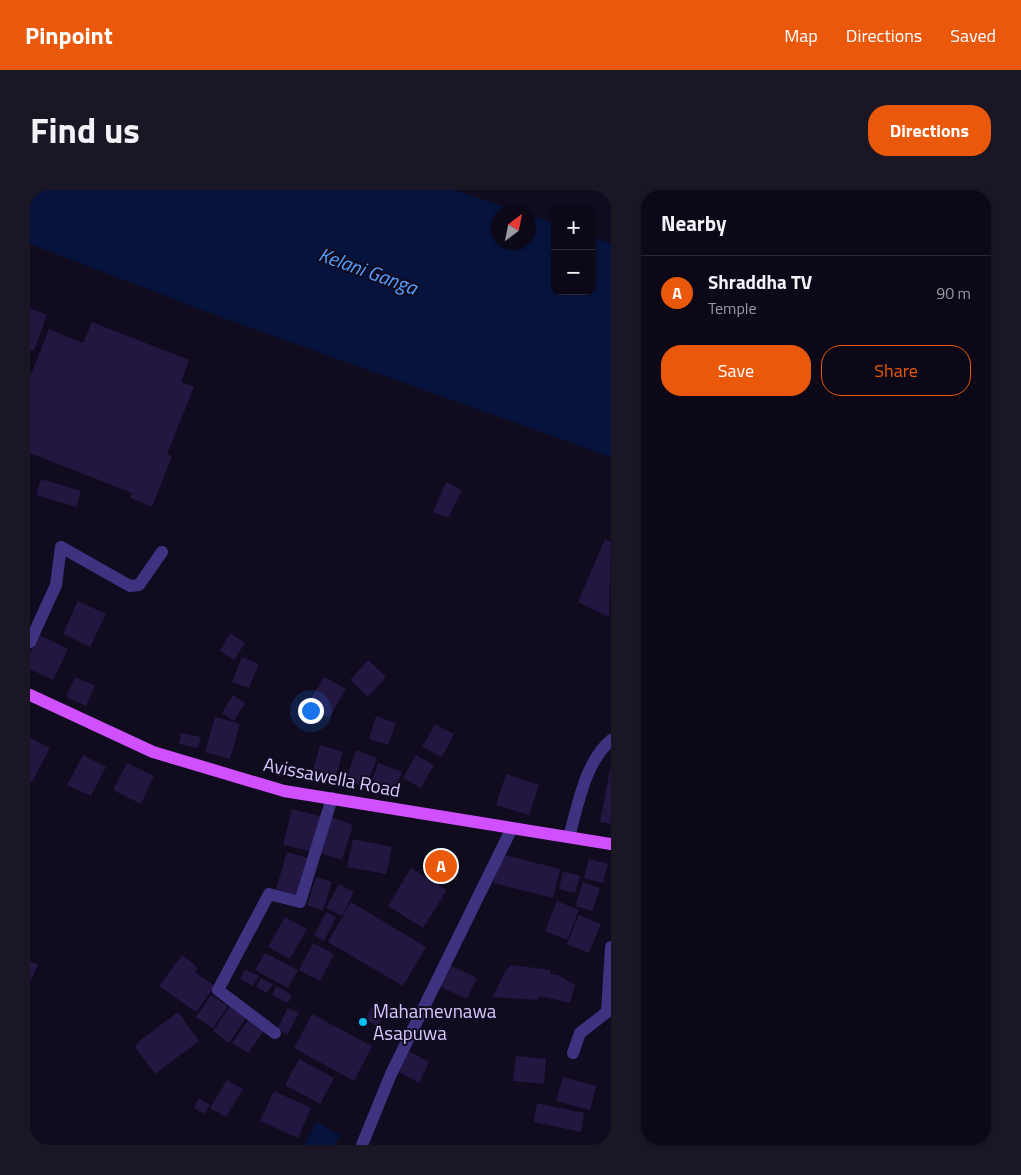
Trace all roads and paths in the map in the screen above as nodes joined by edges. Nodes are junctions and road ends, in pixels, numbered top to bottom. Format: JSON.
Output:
{"nodes":[{"id":1,"x":162,"y":552,"type":"dead end"},
{"id":2,"x":30,"y":642,"type":"edge"},
{"id":3,"x":30,"y":695,"type":"edge"},
{"id":4,"x":611,"y":740,"type":"edge"},
{"id":5,"x":332,"y":798,"type":"junction"},
{"id":6,"x":512,"y":828,"type":"junction"},
{"id":7,"x":569,"y":837,"type":"junction"},
{"id":8,"x":611,"y":844,"type":"edge"},
{"id":9,"x":611,"y":947,"type":"edge"},
{"id":10,"x":276,"y":1033,"type":"dead end"},
{"id":11,"x":573,"y":1054,"type":"dead end"},
{"id":12,"x":362,"y":1145,"type":"edge"}],
"edges":[{"from":1,"to":2,"type":"street"},
{"from":3,"to":5,"type":"main road","name":"Avissawella Road"},
{"from":4,"to":7,"type":"street"},
{"from":5,"to":6,"type":"main road","name":"Avissawella Road"},
{"from":5,"to":10,"type":"street"},
{"from":6,"to":7,"type":"main road","name":"Avissawella Road"},
{"from":6,"to":12,"type":"street"},
{"from":7,"to":8,"type":"main road","name":"Avissawella Road"},
{"from":9,"to":11,"type":"street"}]}
